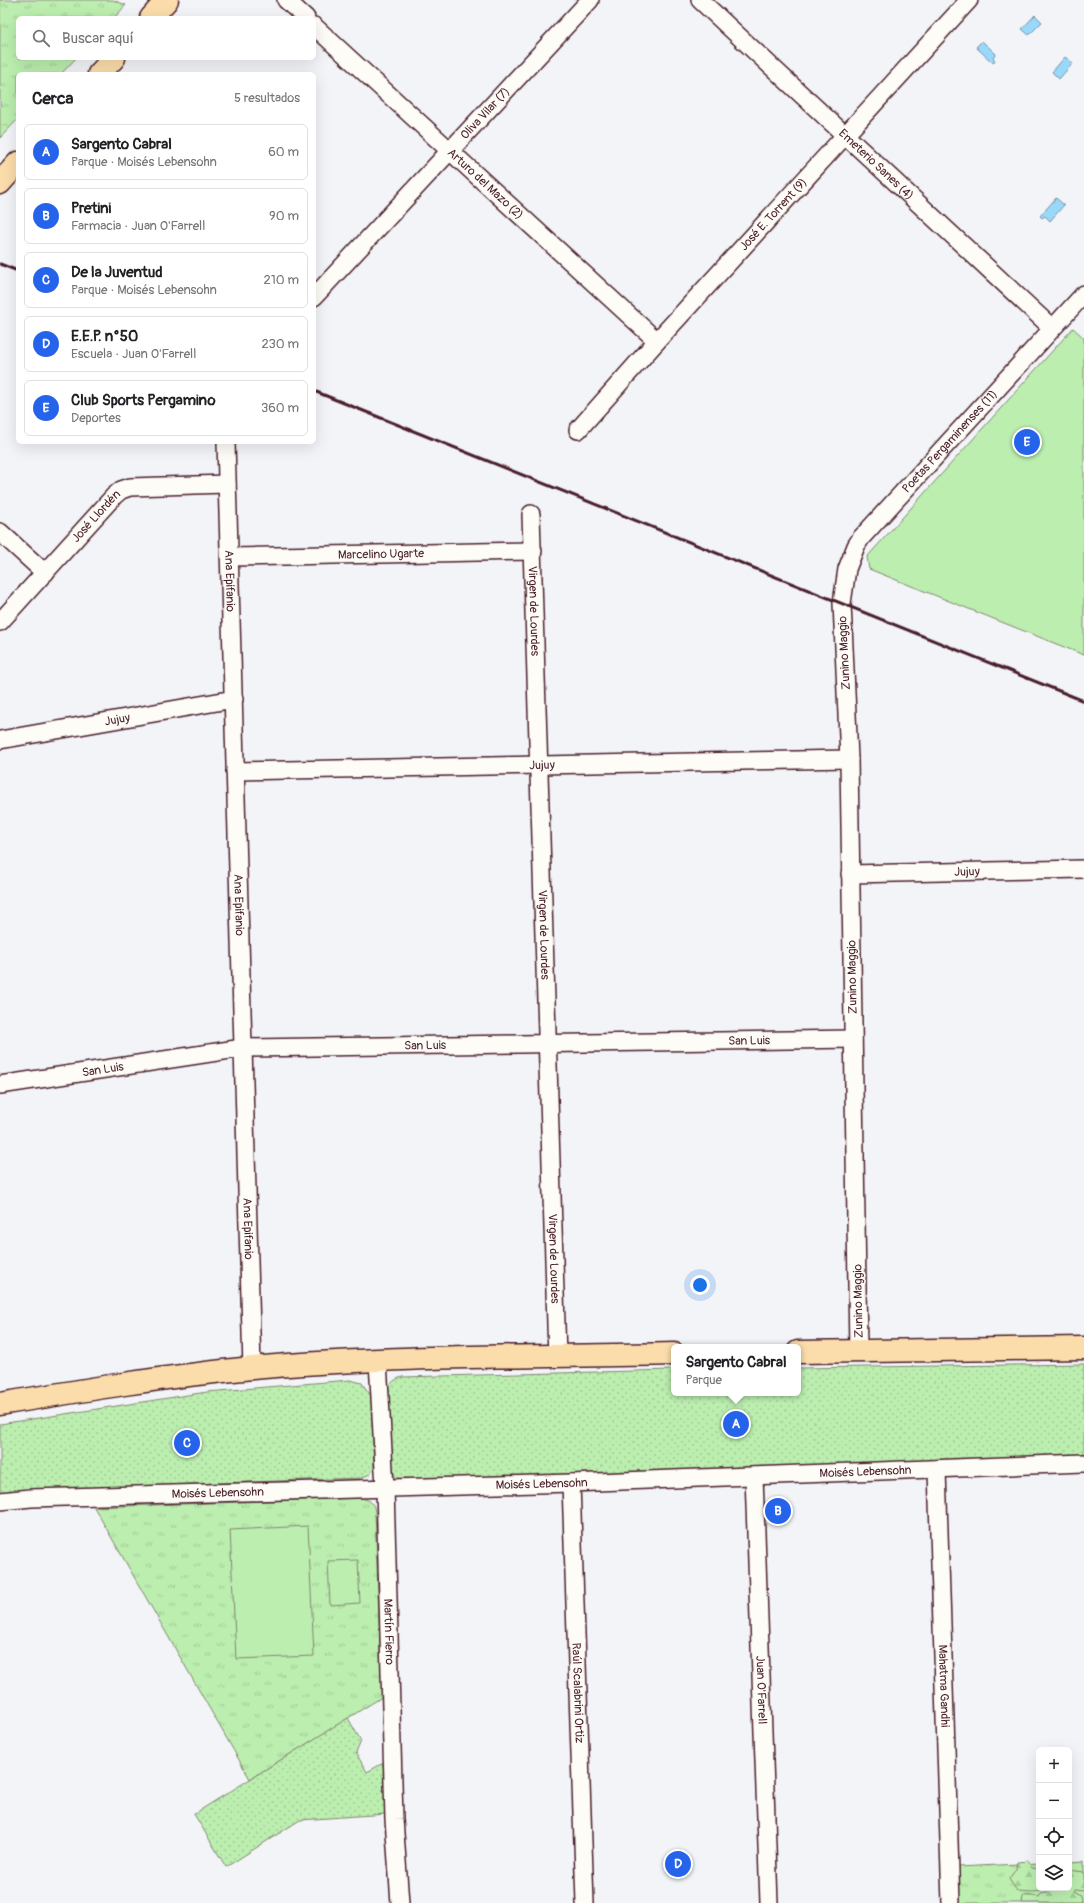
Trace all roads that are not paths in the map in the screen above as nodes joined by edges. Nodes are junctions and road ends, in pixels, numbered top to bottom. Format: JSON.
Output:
{"nodes":[{"id":1,"x":166,"y":0,"type":"edge"},
{"id":2,"x":286,"y":0,"type":"edge"},
{"id":3,"x":590,"y":0,"type":"edge"},
{"id":4,"x":700,"y":0,"type":"edge"},
{"id":5,"x":969,"y":0,"type":"edge"},
{"id":6,"x":153,"y":16,"type":"edge"},
{"id":7,"x":304,"y":16,"type":"edge"},
{"id":8,"x":316,"y":28,"type":"edge"},
{"id":9,"x":112,"y":60,"type":"edge"},
{"id":10,"x":102,"y":72,"type":"edge"},
{"id":11,"x":846,"y":135,"type":"junction"},
{"id":12,"x":451,"y":151,"type":"junction"},
{"id":13,"x":16,"y":165,"type":"edge"},
{"id":14,"x":0,"y":183,"type":"edge"},
{"id":15,"x":1084,"y":294,"type":"edge"},
{"id":16,"x":316,"y":295,"type":"edge"},
{"id":17,"x":1052,"y":328,"type":"junction"},
{"id":18,"x":657,"y":341,"type":"junction"},
{"id":19,"x":578,"y":430,"type":"dead end"},
{"id":20,"x":226,"y":444,"type":"edge"},
{"id":21,"x":228,"y":484,"type":"junction"},
{"id":22,"x":531,"y":514,"type":"dead end"},
{"id":23,"x":0,"y":532,"type":"edge"},
{"id":24,"x":533,"y":551,"type":"junction"},
{"id":25,"x":230,"y":557,"type":"junction"},
{"id":26,"x":45,"y":573,"type":"junction"},
{"id":27,"x":842,"y":603,"type":"joint"},
{"id":28,"x":0,"y":622,"type":"edge"},
{"id":29,"x":234,"y":699,"type":"junction"},
{"id":30,"x":0,"y":740,"type":"edge"},
{"id":31,"x":849,"y":759,"type":"junction"},
{"id":32,"x":539,"y":766,"type":"junction"},
{"id":33,"x":235,"y":771,"type":"junction"},
{"id":34,"x":1084,"y":869,"type":"edge"},
{"id":35,"x":850,"y":874,"type":"junction"},
{"id":36,"x":854,"y":1039,"type":"junction"},
{"id":37,"x":548,"y":1044,"type":"junction"},
{"id":38,"x":242,"y":1048,"type":"junction"},
{"id":39,"x":0,"y":1085,"type":"edge"},
{"id":40,"x":1084,"y":1348,"type":"edge"},
{"id":41,"x":858,"y":1351,"type":"junction"},
{"id":42,"x":801,"y":1352,"type":"edge"},
{"id":43,"x":671,"y":1354,"type":"edge"},
{"id":44,"x":557,"y":1357,"type":"junction"},
{"id":45,"x":378,"y":1360,"type":"junction"},
{"id":46,"x":252,"y":1368,"type":"junction"},
{"id":47,"x":0,"y":1404,"type":"edge"},
{"id":48,"x":1084,"y":1463,"type":"edge"},
{"id":49,"x":937,"y":1470,"type":"junction"},
{"id":50,"x":754,"y":1476,"type":"junction"},
{"id":51,"x":571,"y":1483,"type":"junction"},
{"id":52,"x":385,"y":1488,"type":"junction"},
{"id":53,"x":0,"y":1501,"type":"edge"},
{"id":54,"x":400,"y":1903,"type":"edge"},
{"id":55,"x":585,"y":1903,"type":"edge"},
{"id":56,"x":769,"y":1903,"type":"edge"},
{"id":57,"x":951,"y":1903,"type":"edge"}],
"edges":[{"from":1,"to":6,"type":"main road"},
{"from":2,"to":7,"type":"street"},
{"from":3,"to":12,"type":"street","name":"Oliva Vilar (7)"},
{"from":4,"to":11,"type":"street","name":"Emeterio Sanes (4)"},
{"from":5,"to":11,"type":"street","name":"José E. Torrent (9)"},
{"from":8,"to":12,"type":"street","name":"Arturo del Mazo (2)"},
{"from":9,"to":10,"type":"main road"},
{"from":11,"to":17,"type":"street","name":"Emeterio Sanes (4)"},
{"from":11,"to":18,"type":"street","name":"José E. Torrent (9)"},
{"from":12,"to":16,"type":"street","name":"Oliva Vilar (7)"},
{"from":12,"to":18,"type":"street","name":"Arturo del Mazo (2)"},
{"from":13,"to":14,"type":"main road"},
{"from":15,"to":17,"type":"street","name":"Poetas Pergaminenses (11)"},
{"from":17,"to":27,"type":"street","name":"Poetas Pergaminenses (11)"},
{"from":18,"to":19,"type":"street","name":"José E. Torrent (9)"},
{"from":20,"to":21,"type":"street","name":"Ana Epifanio"},
{"from":21,"to":25,"type":"street","name":"Ana Epifanio"},
{"from":21,"to":26,"type":"street","name":"José Llordén"},
{"from":22,"to":24,"type":"street","name":"Virgen de Lourdes"},
{"from":23,"to":26,"type":"street"},
{"from":24,"to":25,"type":"street","name":"Marcelino Ugarte"},
{"from":24,"to":32,"type":"street","name":"Virgen de Lourdes"},
{"from":25,"to":29,"type":"street","name":"Ana Epifanio"},
{"from":26,"to":28,"type":"street","name":"José Llordén"},
{"from":27,"to":31,"type":"street","name":"Zunino Maggio"},
{"from":29,"to":30,"type":"street","name":"Jujuy"},
{"from":29,"to":33,"type":"street","name":"Ana Epifanio"},
{"from":31,"to":32,"type":"street","name":"Jujuy"},
{"from":31,"to":35,"type":"street","name":"Zunino Maggio"},
{"from":32,"to":33,"type":"street","name":"Jujuy"},
{"from":32,"to":37,"type":"street","name":"Virgen de Lourdes"},
{"from":33,"to":38,"type":"street","name":"Ana Epifanio"},
{"from":34,"to":35,"type":"street","name":"Jujuy"},
{"from":35,"to":36,"type":"street","name":"Zunino Maggio"},
{"from":36,"to":37,"type":"street","name":"San Luis"},
{"from":36,"to":41,"type":"street","name":"Zunino Maggio"},
{"from":37,"to":38,"type":"street","name":"San Luis"},
{"from":37,"to":44,"type":"street","name":"Virgen de Lourdes"},
{"from":38,"to":39,"type":"street","name":"San Luis"},
{"from":38,"to":46,"type":"street","name":"Ana Epifanio"},
{"from":40,"to":41,"type":"main road"},
{"from":41,"to":42,"type":"main road"},
{"from":43,"to":44,"type":"main road"},
{"from":44,"to":45,"type":"main road"},
{"from":45,"to":46,"type":"main road"},
{"from":45,"to":52,"type":"street","name":"Martín Fierro"},
{"from":46,"to":47,"type":"main road"},
{"from":48,"to":49,"type":"street","name":"Moisés Lebensohn"},
{"from":49,"to":50,"type":"street","name":"Moisés Lebensohn"},
{"from":49,"to":57,"type":"street","name":"Mahatma Gandhi"},
{"from":50,"to":51,"type":"street","name":"Moisés Lebensohn"},
{"from":50,"to":56,"type":"street","name":"Juan O'Farrell"},
{"from":51,"to":52,"type":"street","name":"Moisés Lebensohn"},
{"from":51,"to":55,"type":"street","name":"Raúl Scalabrini Ortiz"},
{"from":52,"to":53,"type":"street","name":"Moisés Lebensohn"},
{"from":52,"to":54,"type":"street","name":"Martín Fierro"}]}
